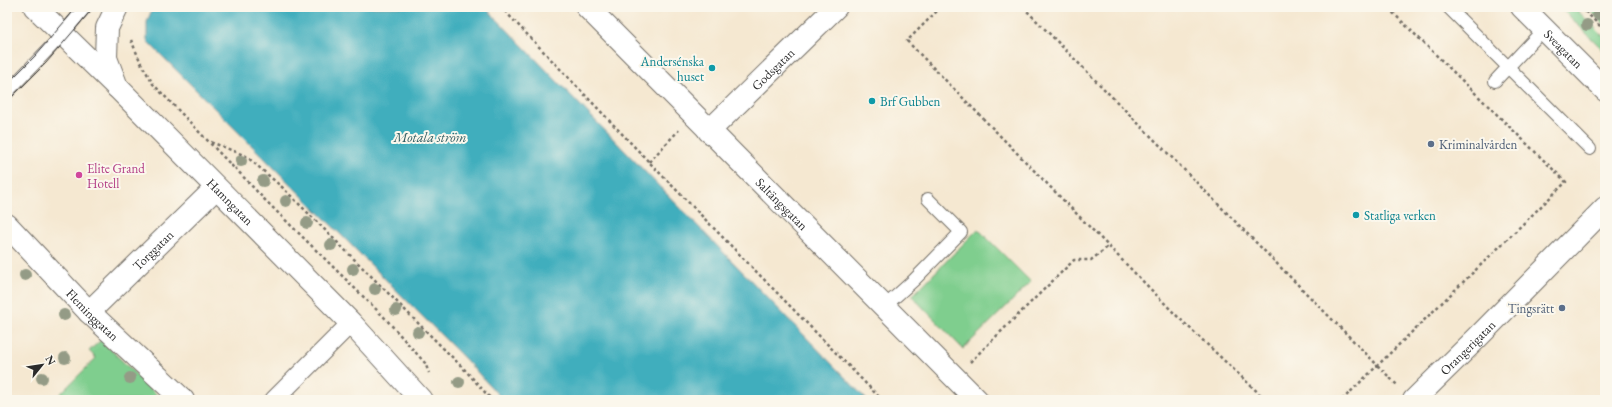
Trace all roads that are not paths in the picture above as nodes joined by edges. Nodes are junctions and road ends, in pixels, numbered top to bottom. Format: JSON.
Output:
{"nodes":[{"id":1,"x":35,"y":7,"type":"edge"},
{"id":2,"x":85,"y":7,"type":"edge"},
{"id":3,"x":117,"y":7,"type":"edge"},
{"id":4,"x":587,"y":7,"type":"edge"},
{"id":5,"x":836,"y":7,"type":"edge"},
{"id":6,"x":1448,"y":7,"type":"edge"},
{"id":7,"x":1522,"y":7,"type":"edge"},
{"id":8,"x":1544,"y":29,"type":"junction"},
{"id":9,"x":64,"y":34,"type":"junction"},
{"id":10,"x":1509,"y":66,"type":"junction"},
{"id":11,"x":1495,"y":81,"type":"dead end"},
{"id":12,"x":117,"y":86,"type":"junction"},
{"id":13,"x":1605,"y":90,"type":"edge"},
{"id":14,"x":7,"y":92,"type":"edge"},
{"id":15,"x":708,"y":131,"type":"junction"},
{"id":16,"x":1590,"y":149,"type":"dead end"},
{"id":17,"x":216,"y":188,"type":"junction"},
{"id":18,"x":928,"y":199,"type":"dead end"},
{"id":19,"x":1605,"y":208,"type":"edge"},
{"id":20,"x":7,"y":226,"type":"edge"},
{"id":21,"x":884,"y":308,"type":"junction"},
{"id":22,"x":89,"y":312,"type":"junction"},
{"id":23,"x":351,"y":323,"type":"junction"},
{"id":24,"x":1413,"y":397,"type":"edge"},
{"id":25,"x":183,"y":400,"type":"edge"},
{"id":26,"x":274,"y":400,"type":"edge"},
{"id":27,"x":422,"y":400,"type":"edge"},
{"id":28,"x":976,"y":400,"type":"edge"}],
"edges":[{"from":1,"to":9,"type":"street","name":"Hamngatan"},
{"from":2,"to":9,"type":"lane"},
{"from":3,"to":12,"type":"street"},
{"from":4,"to":15,"type":"street","name":"Saltängsgatan"},
{"from":5,"to":15,"type":"street","name":"Godsgatan"},
{"from":6,"to":10,"type":"lane"},
{"from":7,"to":8,"type":"street","name":"Sveagatan"},
{"from":8,"to":10,"type":"lane"},
{"from":8,"to":13,"type":"street","name":"Sveagatan"},
{"from":9,"to":12,"type":"street","name":"Hamngatan"},
{"from":9,"to":14,"type":"lane"},
{"from":10,"to":11,"type":"lane"},
{"from":10,"to":16,"type":"lane"},
{"from":12,"to":17,"type":"street","name":"Hamngatan"},
{"from":15,"to":21,"type":"street","name":"Saltängsgatan"},
{"from":17,"to":22,"type":"street","name":"Torggatan"},
{"from":17,"to":23,"type":"street","name":"Hamngatan"},
{"from":18,"to":21,"type":"lane"},
{"from":19,"to":24,"type":"street","name":"Orangerigatan"},
{"from":20,"to":22,"type":"street","name":"Fleminggatan"},
{"from":21,"to":28,"type":"street","name":"Saltängsgatan"},
{"from":22,"to":25,"type":"street","name":"Fleminggatan"},
{"from":23,"to":26,"type":"street"},
{"from":23,"to":27,"type":"street","name":"Hamngatan"}]}
